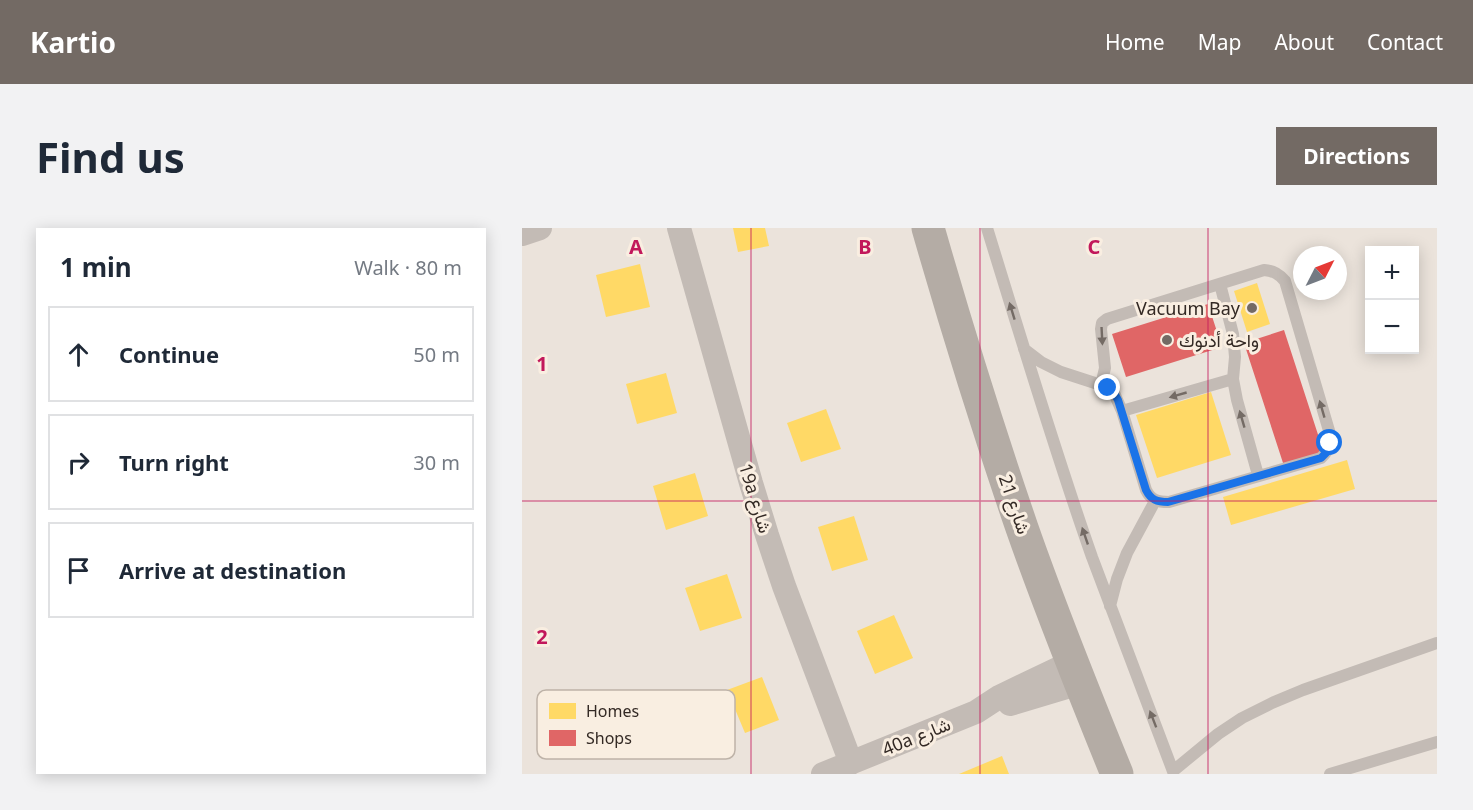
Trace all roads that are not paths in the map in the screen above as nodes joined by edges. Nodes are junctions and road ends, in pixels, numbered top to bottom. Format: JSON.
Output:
{"nodes":[{"id":1,"x":540,"y":228,"type":"edge"},
{"id":2,"x":679,"y":228,"type":"edge"},
{"id":3,"x":928,"y":228,"type":"edge"},
{"id":4,"x":987,"y":228,"type":"edge"},
{"id":5,"x":522,"y":234,"type":"edge"},
{"id":6,"x":1220,"y":284,"type":"junction"},
{"id":7,"x":1024,"y":349,"type":"junction"},
{"id":8,"x":1233,"y":379,"type":"junction"},
{"id":9,"x":1101,"y":385,"type":"junction"},
{"id":10,"x":1122,"y":411,"type":"junction"},
{"id":11,"x":1258,"y":475,"type":"junction"},
{"id":12,"x":1155,"y":501,"type":"junction"},
{"id":13,"x":1110,"y":606,"type":"junction"},
{"id":14,"x":1437,"y":643,"type":"edge"},
{"id":15,"x":1076,"y":672,"type":"junction"},
{"id":16,"x":1437,"y":742,"type":"edge"},
{"id":17,"x":851,"y":763,"type":"junction"},
{"id":18,"x":1173,"y":772,"type":"edge"},
{"id":19,"x":823,"y":774,"type":"edge"},
{"id":20,"x":1117,"y":774,"type":"edge"},
{"id":21,"x":1330,"y":774,"type":"edge"}],
"edges":[{"from":1,"to":5,"type":"street"},
{"from":2,"to":17,"type":"street","name":"19a شارع"},
{"from":3,"to":15,"type":"street","name":"شارع 21"},
{"from":7,"to":4,"type":"lane","one_way":true},
{"from":6,"to":8,"type":"lane"},
{"from":6,"to":9,"type":"lane","one_way":true},
{"from":11,"to":6,"type":"lane","one_way":true},
{"from":7,"to":9,"type":"lane"},
{"from":13,"to":7,"type":"lane","one_way":true},
{"from":8,"to":10,"type":"lane","one_way":true},
{"from":11,"to":8,"type":"lane","one_way":true},
{"from":9,"to":10,"type":"lane"},
{"from":10,"to":12,"type":"lane"},
{"from":11,"to":12,"type":"lane"},
{"from":12,"to":13,"type":"lane"},
{"from":18,"to":13,"type":"lane","one_way":true},
{"from":14,"to":18,"type":"lane"},
{"from":15,"to":17,"type":"street","name":"40a شارع"},
{"from":15,"to":20,"type":"street","name":"شارع 21"},
{"from":16,"to":21,"type":"lane"},
{"from":17,"to":19,"type":"street","name":"40a شارع"}]}
